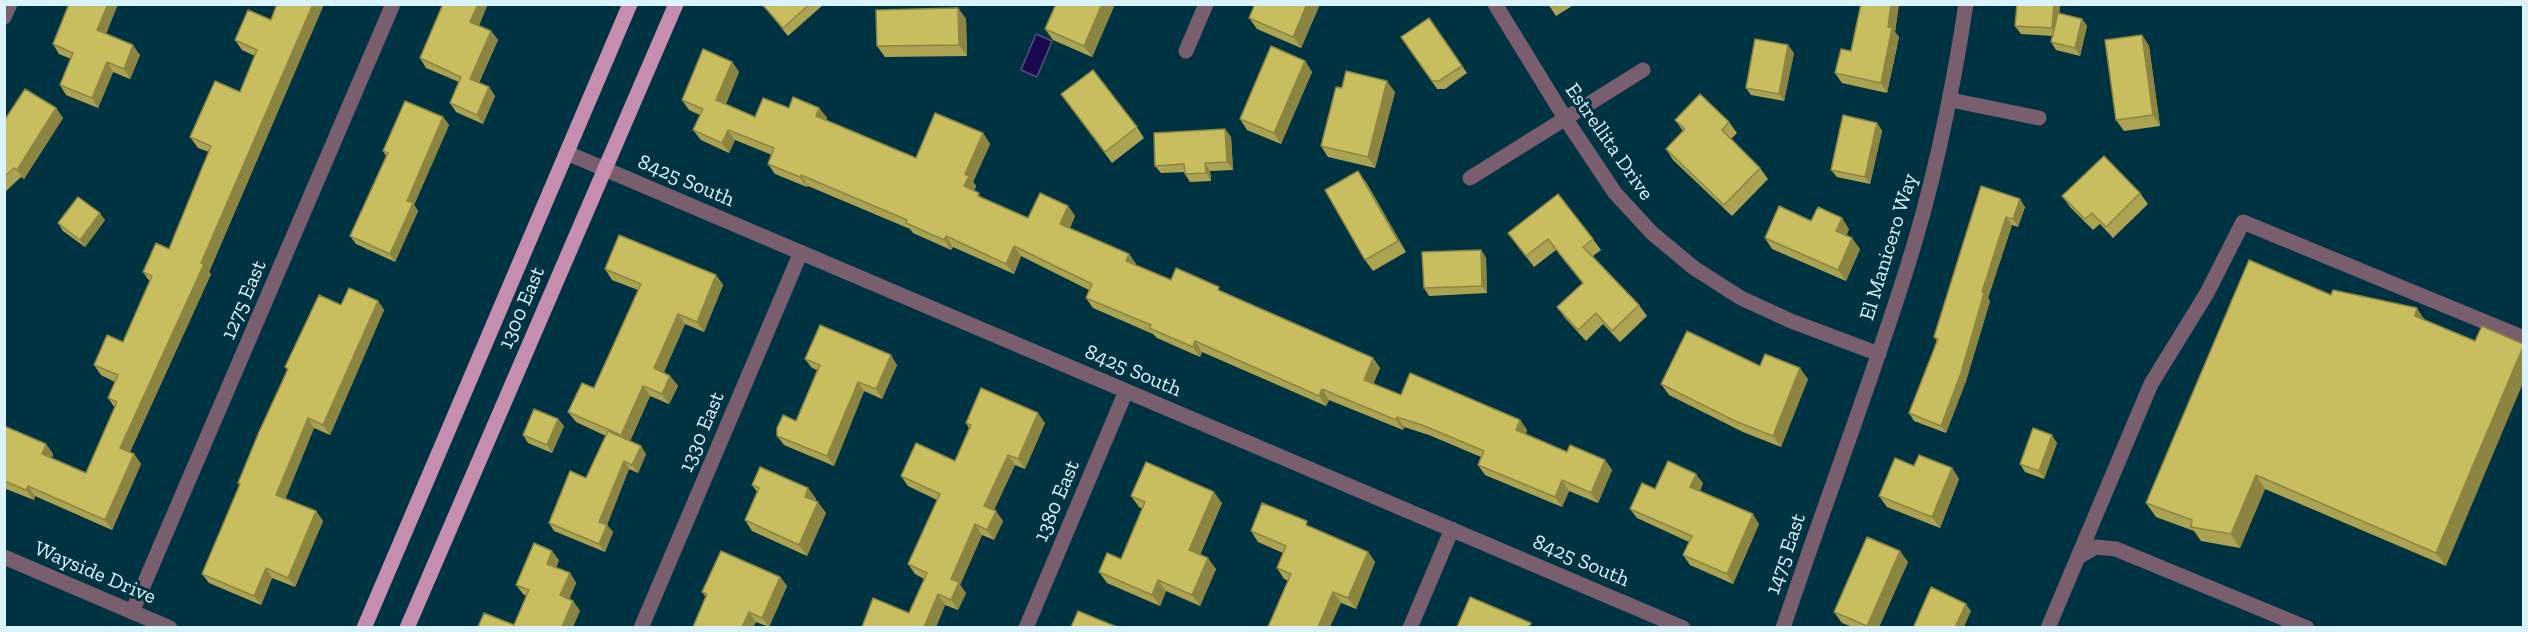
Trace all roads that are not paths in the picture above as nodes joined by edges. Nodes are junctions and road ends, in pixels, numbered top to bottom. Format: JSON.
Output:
{"nodes":[{"id":1,"x":10,"y":4,"type":"edge"},
{"id":2,"x":393,"y":4,"type":"edge"},
{"id":3,"x":630,"y":4,"type":"edge"},
{"id":4,"x":675,"y":4,"type":"edge"},
{"id":5,"x":1206,"y":4,"type":"edge"},
{"id":6,"x":1495,"y":4,"type":"edge"},
{"id":7,"x":1966,"y":4,"type":"edge"},
{"id":8,"x":4,"y":17,"type":"edge"},
{"id":9,"x":1186,"y":51,"type":"dead end"},
{"id":10,"x":1643,"y":70,"type":"dead end"},
{"id":11,"x":1951,"y":100,"type":"junction"},
{"id":12,"x":1565,"y":118,"type":"junction"},
{"id":13,"x":2039,"y":118,"type":"dead end"},
{"id":14,"x":567,"y":153,"type":"junction"},
{"id":15,"x":605,"y":169,"type":"junction"},
{"id":16,"x":1470,"y":178,"type":"dead end"},
{"id":17,"x":801,"y":252,"type":"junction"},
{"id":18,"x":2523,"y":338,"type":"edge"},
{"id":19,"x":1878,"y":354,"type":"junction"},
{"id":20,"x":1126,"y":391,"type":"junction"},
{"id":21,"x":1828,"y":494,"type":"joint"},
{"id":22,"x":1452,"y":529,"type":"junction"},
{"id":23,"x":4,"y":557,"type":"edge"},
{"id":24,"x":2078,"y":557,"type":"junction"},
{"id":25,"x":132,"y":612,"type":"junction"},
{"id":26,"x":170,"y":627,"type":"edge"},
{"id":27,"x":364,"y":627,"type":"edge"},
{"id":28,"x":407,"y":627,"type":"edge"},
{"id":29,"x":641,"y":627,"type":"edge"},
{"id":30,"x":1026,"y":627,"type":"edge"},
{"id":31,"x":1410,"y":627,"type":"edge"},
{"id":32,"x":1683,"y":627,"type":"edge"},
{"id":33,"x":1782,"y":627,"type":"edge"},
{"id":34,"x":2048,"y":627,"type":"edge"},
{"id":35,"x":2307,"y":627,"type":"edge"}],
"edges":[{"from":1,"to":8,"type":"street"},
{"from":2,"to":25,"type":"street","name":"1275 East"},
{"from":3,"to":14,"type":"main road","name":"1300 East"},
{"from":4,"to":15,"type":"main road","name":"1300 East"},
{"from":5,"to":9,"type":"street"},
{"from":6,"to":12,"type":"street","name":"Estrellita Drive"},
{"from":7,"to":11,"type":"street","name":"El Manicero Way"},
{"from":10,"to":12,"type":"street"},
{"from":11,"to":13,"type":"street"},
{"from":11,"to":19,"type":"street","name":"El Manicero Way"},
{"from":12,"to":16,"type":"street"},
{"from":12,"to":19,"type":"street","name":"Estrellita Drive"},
{"from":14,"to":15,"type":"street","name":"8425 South"},
{"from":14,"to":27,"type":"main road","name":"1300 East"},
{"from":15,"to":17,"type":"street","name":"8425 South"},
{"from":15,"to":28,"type":"main road","name":"1300 East"},
{"from":17,"to":20,"type":"street","name":"8425 South"},
{"from":17,"to":29,"type":"street","name":"1330 East"},
{"from":18,"to":24,"type":"street"},
{"from":19,"to":21,"type":"street","name":"El Manicero Way"},
{"from":20,"to":22,"type":"street","name":"8425 South"},
{"from":20,"to":30,"type":"street","name":"1380 East"},
{"from":21,"to":33,"type":"street","name":"1475 East"},
{"from":22,"to":31,"type":"street"},
{"from":22,"to":32,"type":"street","name":"8425 South"},
{"from":23,"to":25,"type":"street","name":"Wayside Drive"},
{"from":24,"to":34,"type":"street"},
{"from":24,"to":35,"type":"street"},
{"from":25,"to":26,"type":"street","name":"Wayside Drive"}]}
